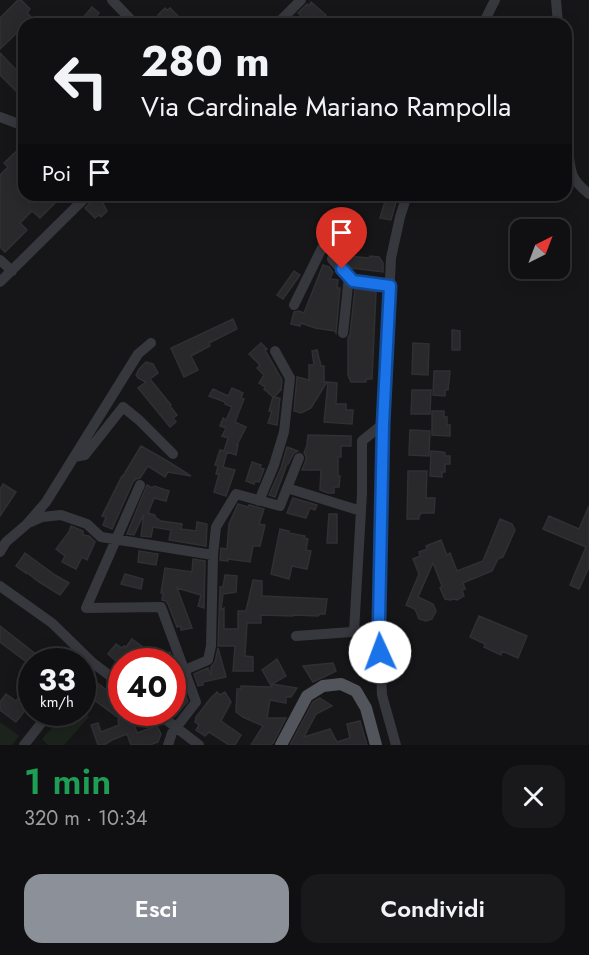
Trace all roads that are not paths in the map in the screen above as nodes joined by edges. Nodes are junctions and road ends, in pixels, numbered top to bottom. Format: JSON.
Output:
{"nodes":[{"id":1,"x":112,"y":0,"type":"edge"},
{"id":2,"x":301,"y":0,"type":"edge"},
{"id":3,"x":495,"y":0,"type":"edge"},
{"id":4,"x":556,"y":0,"type":"edge"},
{"id":5,"x":129,"y":18,"type":"edge"},
{"id":6,"x":283,"y":18,"type":"edge"},
{"id":7,"x":486,"y":18,"type":"edge"},
{"id":8,"x":558,"y":18,"type":"edge"},
{"id":9,"x":0,"y":117,"type":"edge"},
{"id":10,"x":18,"y":124,"type":"edge"},
{"id":11,"x":572,"y":173,"type":"edge"},
{"id":12,"x":589,"y":194,"type":"edge"},
{"id":13,"x":82,"y":201,"type":"edge"},
{"id":14,"x":405,"y":201,"type":"edge"},
{"id":15,"x":0,"y":260,"type":"edge"},
{"id":16,"x":12,"y":271,"type":"junction"},
{"id":17,"x":349,"y":276,"type":"junction"},
{"id":18,"x":0,"y":282,"type":"edge"},
{"id":19,"x":390,"y":286,"type":"junction"},
{"id":20,"x":294,"y":305,"type":"dead end"},
{"id":21,"x":343,"y":333,"type":"dead end"},
{"id":22,"x":151,"y":343,"type":"dead end"},
{"id":23,"x":275,"y":351,"type":"dead end"},
{"id":24,"x":383,"y":424,"type":"junction"},
{"id":25,"x":173,"y":454,"type":"dead end"},
{"id":26,"x":74,"y":457,"type":"junction"},
{"id":27,"x":299,"y":458,"type":"dead end"},
{"id":28,"x":140,"y":485,"type":"dead end"},
{"id":29,"x":287,"y":488,"type":"junction"},
{"id":30,"x":259,"y":501,"type":"junction"},
{"id":31,"x":361,"y":511,"type":"junction"},
{"id":32,"x":27,"y":524,"type":"junction"},
{"id":33,"x":3,"y":540,"type":"edge"},
{"id":34,"x":115,"y":540,"type":"junction"},
{"id":35,"x":0,"y":552,"type":"edge"},
{"id":36,"x":213,"y":555,"type":"junction"},
{"id":37,"x":0,"y":586,"type":"edge"},
{"id":38,"x":380,"y":630,"type":"junction"},
{"id":39,"x":354,"y":632,"type":"junction"},
{"id":40,"x":296,"y":636,"type":"dead end"},
{"id":41,"x":78,"y":648,"type":"edge"},
{"id":42,"x":176,"y":648,"type":"edge"},
{"id":43,"x":96,"y":665,"type":"edge"},
{"id":44,"x":186,"y":670,"type":"edge"},
{"id":45,"x":186,"y":673,"type":"edge"},
{"id":46,"x":108,"y":674,"type":"edge"},
{"id":47,"x":186,"y":715,"type":"edge"},
{"id":48,"x":39,"y":726,"type":"edge"},
{"id":49,"x":174,"y":726,"type":"edge"},
{"id":50,"x":176,"y":728,"type":"junction"},
{"id":51,"x":24,"y":745,"type":"edge"},
{"id":52,"x":168,"y":745,"type":"edge"},
{"id":53,"x":199,"y":745,"type":"edge"},
{"id":54,"x":281,"y":745,"type":"edge"},
{"id":55,"x":376,"y":745,"type":"edge"},
{"id":56,"x":396,"y":745,"type":"edge"}],
"edges":[{"from":1,"to":5,"type":"street"},
{"from":2,"to":6,"type":"street"},
{"from":3,"to":7,"type":"street"},
{"from":4,"to":8,"type":"street"},
{"from":9,"to":10,"type":"street"},
{"from":11,"to":12,"type":"street"},
{"from":13,"to":16,"type":"street"},
{"from":14,"to":19,"type":"street"},
{"from":15,"to":16,"type":"street"},
{"from":16,"to":18,"type":"street"},
{"from":17,"to":19,"type":"street"},
{"from":17,"to":20,"type":"street"},
{"from":17,"to":21,"type":"street"},
{"from":19,"to":24,"type":"street"},
{"from":22,"to":26,"type":"street"},
{"from":23,"to":30,"type":"street"},
{"from":24,"to":31,"type":"street"},
{"from":24,"to":38,"type":"street"},
{"from":25,"to":26,"type":"street"},
{"from":26,"to":32,"type":"street"},
{"from":27,"to":29,"type":"street"},
{"from":28,"to":34,"type":"street"},
{"from":29,"to":30,"type":"street"},
{"from":29,"to":31,"type":"street"},
{"from":30,"to":36,"type":"street"},
{"from":31,"to":39,"type":"street"},
{"from":32,"to":33,"type":"street"},
{"from":32,"to":34,"type":"street"},
{"from":33,"to":35,"type":"street"},
{"from":34,"to":36,"type":"street"},
{"from":34,"to":42,"type":"street"},
{"from":36,"to":44,"type":"street"},
{"from":37,"to":41,"type":"street"},
{"from":38,"to":39,"type":"street"},
{"from":38,"to":56,"type":"street"},
{"from":39,"to":40,"type":"street"},
{"from":43,"to":46,"type":"street"},
{"from":45,"to":47,"type":"street"},
{"from":48,"to":51,"type":"street"},
{"from":49,"to":50,"type":"street"},
{"from":50,"to":52,"type":"street"},
{"from":50,"to":53,"type":"street"},
{"from":54,"to":55,"type":"main road"}]}
